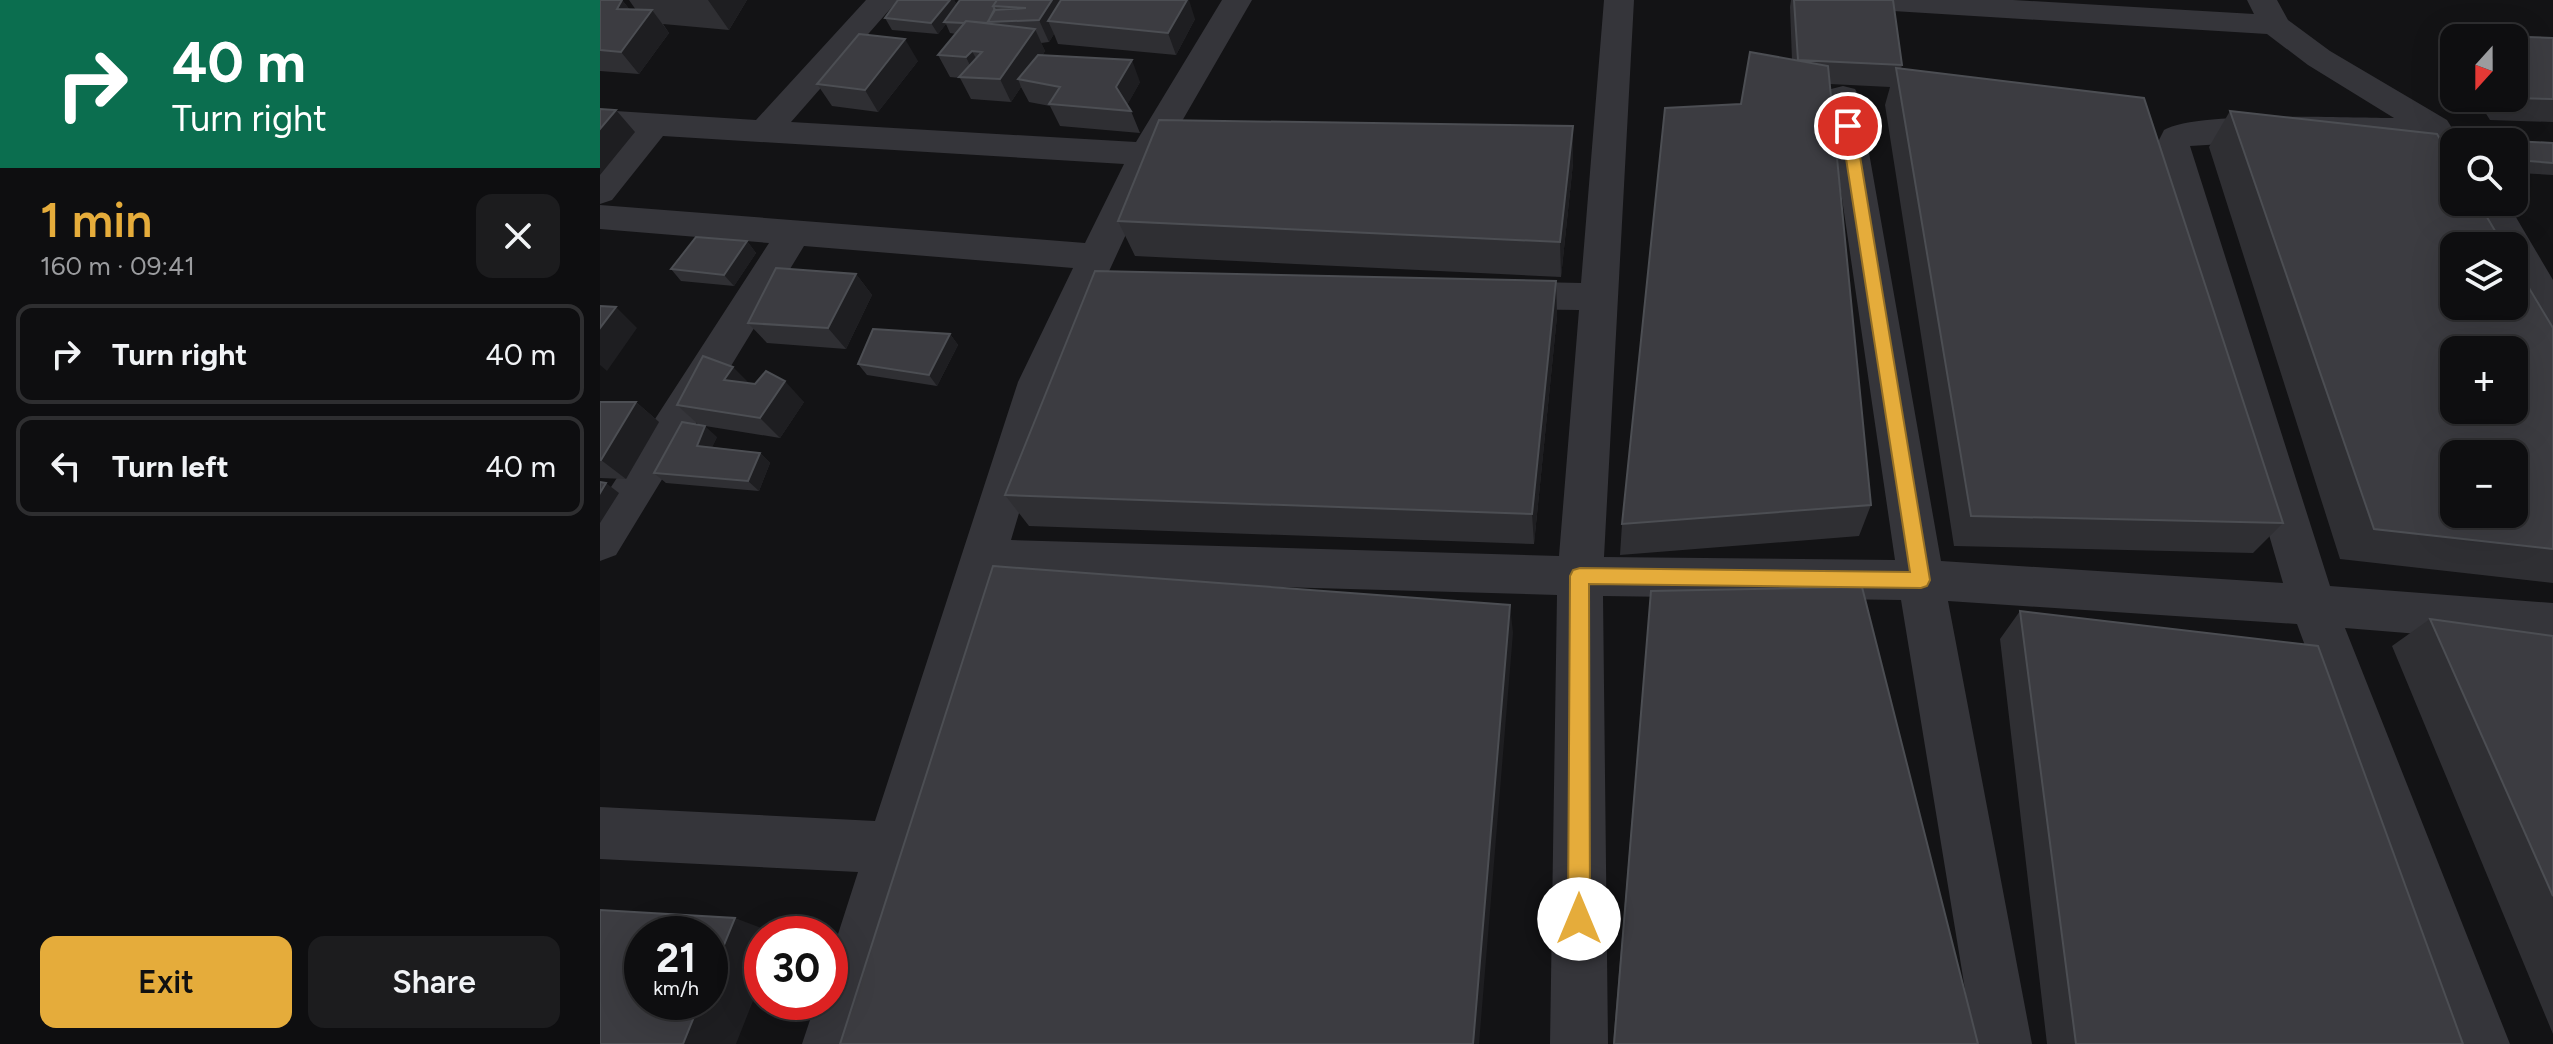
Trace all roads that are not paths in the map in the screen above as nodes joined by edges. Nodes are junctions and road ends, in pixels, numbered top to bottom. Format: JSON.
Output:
{"nodes":[{"id":1,"x":883,"y":0,"type":"edge"},
{"id":2,"x":1237,"y":0,"type":"edge"},
{"id":3,"x":1619,"y":0,"type":"edge"},
{"id":4,"x":1861,"y":0,"type":"edge"},
{"id":5,"x":1905,"y":1,"type":"edge"},
{"id":6,"x":2268,"y":12,"type":"edge"},
{"id":7,"x":1843,"y":96,"type":"dead end"},
{"id":8,"x":600,"y":121,"type":"edge"},
{"id":9,"x":653,"y":125,"type":"junction"},
{"id":10,"x":764,"y":131,"type":"junction"},
{"id":11,"x":2440,"y":135,"type":"edge"},
{"id":12,"x":1166,"y":138,"type":"junction"},
{"id":13,"x":2440,"y":138,"type":"edge"},
{"id":14,"x":600,"y":192,"type":"edge"},
{"id":15,"x":2501,"y":216,"type":"edge"},
{"id":16,"x":600,"y":217,"type":"edge"},
{"id":17,"x":794,"y":233,"type":"junction"},
{"id":18,"x":2536,"y":256,"type":"edge"},
{"id":19,"x":1088,"y":272,"type":"junction"},
{"id":20,"x":1128,"y":288,"type":"edge"},
{"id":21,"x":1458,"y":294,"type":"edge"},
{"id":22,"x":1599,"y":297,"type":"junction"},
{"id":23,"x":2553,"y":313,"type":"edge"},
{"id":24,"x":600,"y":542,"type":"edge"},
{"id":25,"x":983,"y":559,"type":"junction"},
{"id":26,"x":1580,"y":576,"type":"junction"},
{"id":27,"x":1921,"y":580,"type":"junction"},
{"id":28,"x":2313,"y":605,"type":"junction"},
{"id":29,"x":2553,"y":624,"type":"edge"},
{"id":30,"x":600,"y":833,"type":"edge"},
{"id":31,"x":893,"y":848,"type":"junction"},
{"id":32,"x":831,"y":1044,"type":"edge"},
{"id":33,"x":1579,"y":1044,"type":"edge"},
{"id":34,"x":2003,"y":1044,"type":"edge"},
{"id":35,"x":2481,"y":1044,"type":"edge"}],
"edges":[{"from":1,"to":10,"type":"street"},
{"from":2,"to":12,"type":"street"},
{"from":3,"to":22,"type":"street"},
{"from":4,"to":5,"type":"street"},
{"from":5,"to":6,"type":"street"},
{"from":6,"to":11,"type":"street"},
{"from":7,"to":27,"type":"street"},
{"from":8,"to":9,"type":"street"},
{"from":9,"to":10,"type":"street"},
{"from":9,"to":14,"type":"street"},
{"from":10,"to":12,"type":"street"},
{"from":12,"to":19,"type":"street"},
{"from":13,"to":28,"type":"street"},
{"from":15,"to":18,"type":"street"},
{"from":16,"to":17,"type":"street"},
{"from":17,"to":19,"type":"street"},
{"from":17,"to":24,"type":"street"},
{"from":18,"to":23,"type":"street"},
{"from":19,"to":20,"type":"street"},
{"from":19,"to":25,"type":"street"},
{"from":21,"to":22,"type":"street"},
{"from":22,"to":26,"type":"street"},
{"from":25,"to":26,"type":"street"},
{"from":25,"to":31,"type":"street"},
{"from":26,"to":27,"type":"street"},
{"from":26,"to":33,"type":"street"},
{"from":27,"to":28,"type":"street"},
{"from":27,"to":34,"type":"street"},
{"from":28,"to":29,"type":"street"},
{"from":28,"to":35,"type":"street"},
{"from":30,"to":31,"type":"street"},
{"from":31,"to":32,"type":"street"}]}
